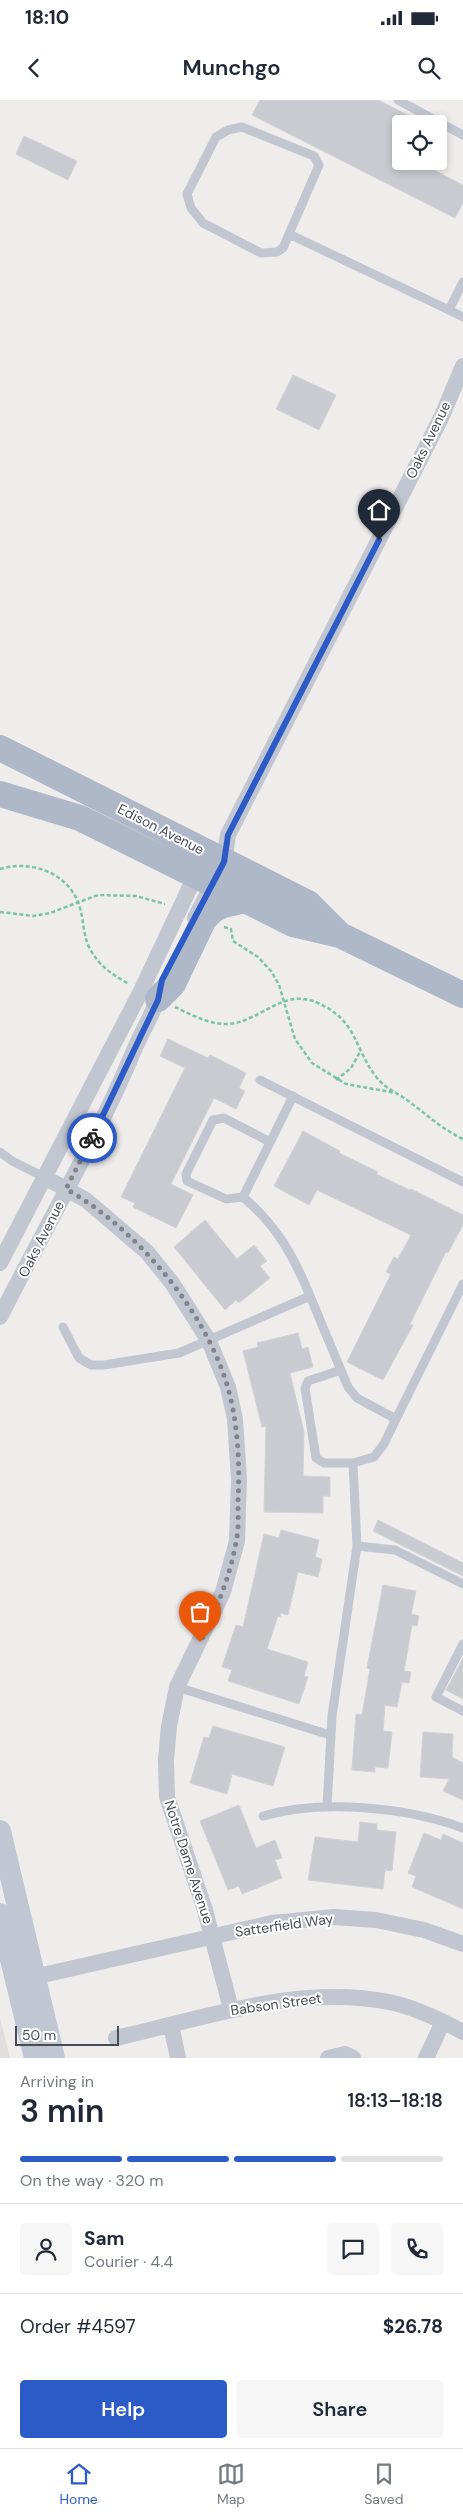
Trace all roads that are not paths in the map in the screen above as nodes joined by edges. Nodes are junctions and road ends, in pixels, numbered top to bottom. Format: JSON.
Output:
{"nodes":[{"id":1,"x":398,"y":100,"type":"edge"},
{"id":2,"x":463,"y":135,"type":"edge"},
{"id":3,"x":289,"y":234,"type":"junction"},
{"id":4,"x":463,"y":282,"type":"edge"},
{"id":5,"x":449,"y":310,"type":"junction"},
{"id":6,"x":463,"y":317,"type":"edge"},
{"id":7,"x":463,"y":366,"type":"edge"},
{"id":8,"x":458,"y":392,"type":"edge"},
{"id":9,"x":0,"y":748,"type":"edge"},
{"id":10,"x":0,"y":794,"type":"edge"},
{"id":11,"x":210,"y":868,"type":"junction"},
{"id":12,"x":246,"y":900,"type":"junction"},
{"id":13,"x":340,"y":935,"type":"junction"},
{"id":14,"x":150,"y":995,"type":"junction"},
{"id":15,"x":463,"y":995,"type":"edge"},
{"id":16,"x":260,"y":1080,"type":"dead end"},
{"id":17,"x":292,"y":1096,"type":"junction"},
{"id":18,"x":270,"y":1142,"type":"junction"},
{"id":19,"x":0,"y":1152,"type":"edge"},
{"id":20,"x":44,"y":1177,"type":"junction"},
{"id":21,"x":463,"y":1182,"type":"edge"},
{"id":22,"x":66,"y":1189,"type":"junction"},
{"id":23,"x":243,"y":1197,"type":"junction"},
{"id":24,"x":0,"y":1263,"type":"edge"},
{"id":25,"x":463,"y":1284,"type":"edge"},
{"id":26,"x":310,"y":1296,"type":"junction"},
{"id":27,"x":0,"y":1317,"type":"edge"},
{"id":28,"x":63,"y":1328,"type":"dead end"},
{"id":29,"x":209,"y":1341,"type":"junction"},
{"id":30,"x":341,"y":1370,"type":"junction"},
{"id":31,"x":396,"y":1419,"type":"junction"},
{"id":32,"x":353,"y":1462,"type":"junction"},
{"id":33,"x":357,"y":1546,"type":"junction"},
{"id":34,"x":463,"y":1584,"type":"edge"},
{"id":35,"x":463,"y":1644,"type":"edge"},
{"id":36,"x":177,"y":1687,"type":"junction"},
{"id":37,"x":463,"y":1711,"type":"edge"},
{"id":38,"x":330,"y":1735,"type":"junction"},
{"id":39,"x":327,"y":1807,"type":"junction"},
{"id":40,"x":263,"y":1816,"type":"dead end"},
{"id":41,"x":463,"y":1828,"type":"edge"},
{"id":42,"x":0,"y":1831,"type":"edge"},
{"id":43,"x":0,"y":1914,"type":"edge"},
{"id":44,"x":212,"y":1935,"type":"junction"},
{"id":45,"x":463,"y":1944,"type":"edge"},
{"id":46,"x":25,"y":1978,"type":"junction"},
{"id":47,"x":231,"y":2009,"type":"junction"},
{"id":48,"x":444,"y":2022,"type":"junction"},
{"id":49,"x":171,"y":2025,"type":"junction"},
{"id":50,"x":463,"y":2032,"type":"edge"},
{"id":51,"x":116,"y":2038,"type":"dead end"},
{"id":52,"x":34,"y":2058,"type":"edge"},
{"id":53,"x":54,"y":2058,"type":"edge"},
{"id":54,"x":178,"y":2058,"type":"edge"},
{"id":55,"x":328,"y":2058,"type":"edge"},
{"id":56,"x":353,"y":2058,"type":"edge"},
{"id":57,"x":426,"y":2058,"type":"edge"}],
"edges":[{"from":1,"to":2,"type":"lane"},
{"from":3,"to":3,"type":"lane"},
{"from":3,"to":5,"type":"lane"},
{"from":4,"to":5,"type":"lane"},
{"from":5,"to":6,"type":"lane"},
{"from":7,"to":8,"type":"street","name":"Oaks Avenue"},
{"from":8,"to":11,"type":"street","name":"Oaks Avenue"},
{"from":9,"to":11,"type":"main road","name":"Edison Avenue"},
{"from":10,"to":11,"type":"main road","name":"Edison Avenue"},
{"from":11,"to":12,"type":"main road","name":"Edison Avenue"},
{"from":11,"to":13,"type":"main road","name":"Edison Avenue"},
{"from":11,"to":14,"type":"street","name":"Oaks Avenue"},
{"from":12,"to":13,"type":"main road","name":"Edison Avenue"},
{"from":12,"to":14,"type":"main road"},
{"from":13,"to":15,"type":"main road","name":"Edison Avenue"},
{"from":14,"to":20,"type":"street","name":"Oaks Avenue"},
{"from":14,"to":22,"type":"street","name":"Oaks Avenue"},
{"from":16,"to":17,"type":"lane"},
{"from":17,"to":18,"type":"lane"},
{"from":17,"to":21,"type":"lane"},
{"from":18,"to":23,"type":"lane"},
{"from":18,"to":23,"type":"lane"},
{"from":19,"to":20,"type":"lane"},
{"from":20,"to":22,"type":"street","name":"Notre Dame Avenue"},
{"from":20,"to":24,"type":"street","name":"Oaks Avenue"},
{"from":22,"to":27,"type":"street","name":"Oaks Avenue"},
{"from":22,"to":29,"type":"street","name":"Notre Dame Avenue"},
{"from":23,"to":26,"type":"lane"},
{"from":25,"to":31,"type":"lane"},
{"from":26,"to":29,"type":"lane"},
{"from":26,"to":30,"type":"lane"},
{"from":28,"to":29,"type":"lane"},
{"from":29,"to":36,"type":"street","name":"Notre Dame Avenue"},
{"from":30,"to":31,"type":"lane"},
{"from":30,"to":32,"type":"lane"},
{"from":31,"to":32,"type":"lane"},
{"from":32,"to":33,"type":"lane"},
{"from":33,"to":34,"type":"lane"},
{"from":33,"to":38,"type":"lane"},
{"from":35,"to":37,"type":"lane"},
{"from":36,"to":38,"type":"lane"},
{"from":36,"to":44,"type":"street","name":"Notre Dame Avenue"},
{"from":38,"to":39,"type":"lane"},
{"from":39,"to":40,"type":"lane"},
{"from":39,"to":41,"type":"lane"},
{"from":42,"to":46,"type":"street"},
{"from":43,"to":46,"type":"street"},
{"from":44,"to":45,"type":"street","name":"Satterfield Way"},
{"from":44,"to":46,"type":"street","name":"Satterfield Way"},
{"from":44,"to":47,"type":"street","name":"Notre Dame Avenue"},
{"from":46,"to":52,"type":"street"},
{"from":46,"to":53,"type":"street"},
{"from":47,"to":48,"type":"street","name":"Babson Street"},
{"from":47,"to":49,"type":"street","name":"Babson Street"},
{"from":48,"to":50,"type":"street","name":"Babson Street"},
{"from":48,"to":57,"type":"street"},
{"from":49,"to":51,"type":"street","name":"Babson Street"},
{"from":49,"to":54,"type":"street"},
{"from":55,"to":56,"type":"street"}]}
